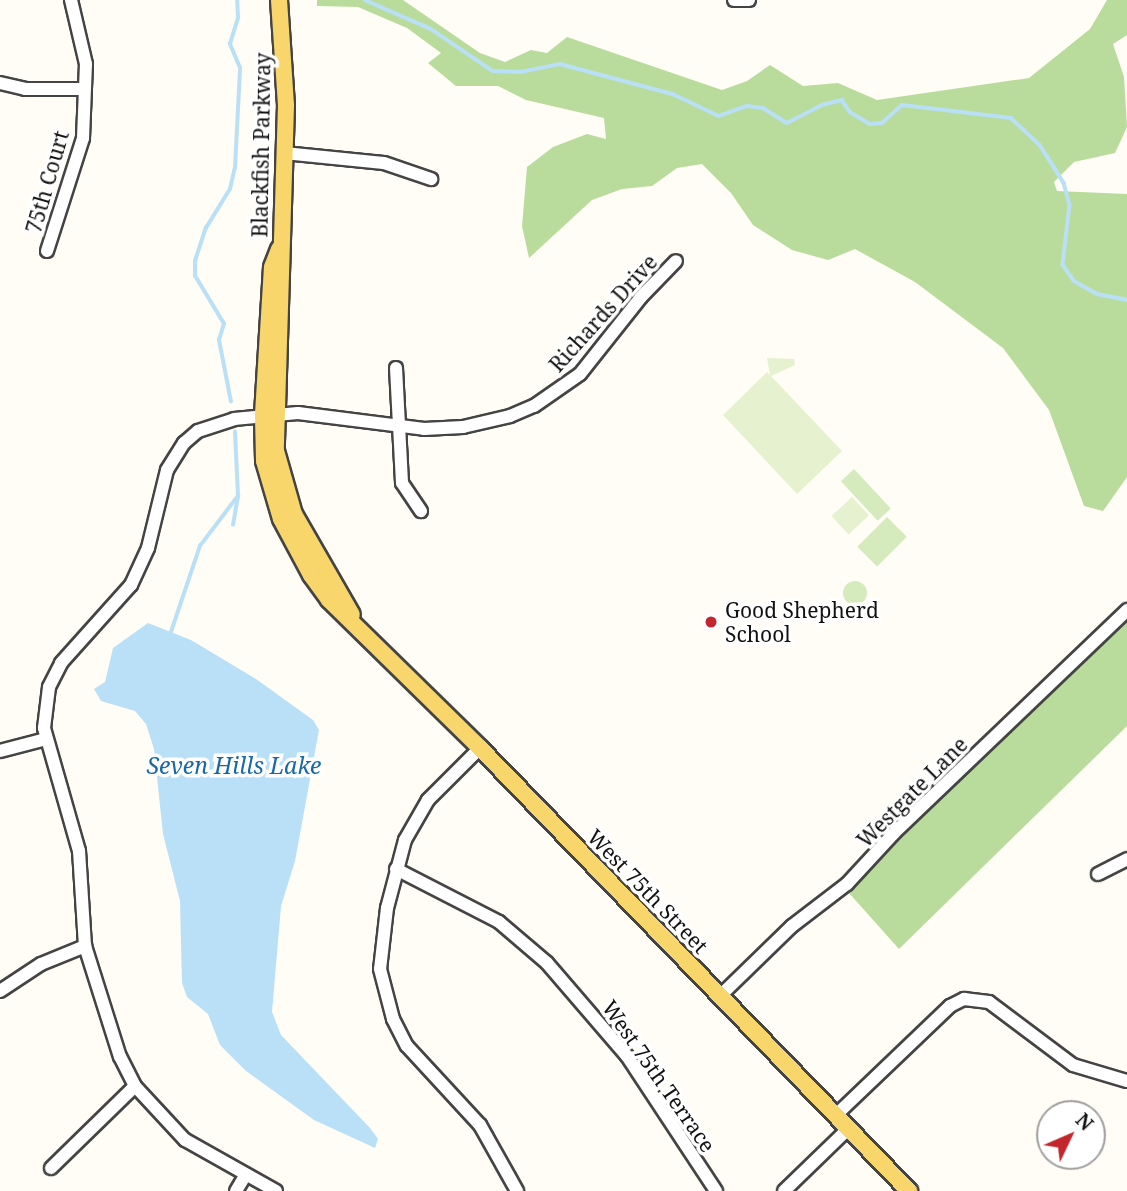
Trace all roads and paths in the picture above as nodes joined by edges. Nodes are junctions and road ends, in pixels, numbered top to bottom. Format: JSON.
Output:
{"nodes":[{"id":1,"x":71,"y":0,"type":"edge"},
{"id":2,"x":279,"y":0,"type":"edge"},
{"id":3,"x":734,"y":0,"type":"edge"},
{"id":4,"x":749,"y":0,"type":"edge"},
{"id":5,"x":0,"y":83,"type":"edge"},
{"id":6,"x":83,"y":89,"type":"junction"},
{"id":7,"x":284,"y":153,"type":"junction"},
{"id":8,"x":431,"y":179,"type":"dead end"},
{"id":9,"x":47,"y":251,"type":"dead end"},
{"id":10,"x":676,"y":261,"type":"dead end"},
{"id":11,"x":396,"y":368,"type":"dead end"},
{"id":12,"x":268,"y":415,"type":"junction"},
{"id":13,"x":400,"y":424,"type":"junction"},
{"id":14,"x":421,"y":511,"type":"dead end"},
{"id":15,"x":1127,"y":610,"type":"edge"},
{"id":16,"x":46,"y":739,"type":"junction"},
{"id":17,"x":480,"y":748,"type":"junction"},
{"id":18,"x":0,"y":751,"type":"edge"},
{"id":19,"x":1127,"y":859,"type":"edge"},
{"id":20,"x":396,"y":869,"type":"junction"},
{"id":21,"x":1098,"y":874,"type":"dead end"},
{"id":22,"x":85,"y":947,"type":"junction"},
{"id":23,"x":0,"y":991,"type":"edge"},
{"id":24,"x":720,"y":996,"type":"junction"},
{"id":25,"x":1127,"y":1081,"type":"edge"},
{"id":26,"x":135,"y":1086,"type":"junction"},
{"id":27,"x":836,"y":1115,"type":"junction"},
{"id":28,"x":849,"y":1128,"type":"junction"},
{"id":29,"x":51,"y":1168,"type":"dead end"},
{"id":30,"x":245,"y":1176,"type":"junction"},
{"id":31,"x":236,"y":1191,"type":"edge"},
{"id":32,"x":276,"y":1191,"type":"edge"},
{"id":33,"x":516,"y":1191,"type":"edge"},
{"id":34,"x":716,"y":1191,"type":"edge"},
{"id":35,"x":785,"y":1191,"type":"edge"},
{"id":36,"x":909,"y":1191,"type":"edge"}],
"edges":[{"from":1,"to":6,"type":"street","name":"75th Court"},
{"from":2,"to":7,"type":"main road","name":"Blackfish Parkway"},
{"from":3,"to":4,"type":"street"},
{"from":5,"to":6,"type":"street"},
{"from":6,"to":9,"type":"street","name":"75th Court"},
{"from":7,"to":8,"type":"street"},
{"from":7,"to":12,"type":"main road","name":"Blackfish Parkway"},
{"from":10,"to":13,"type":"street","name":"Richards Drive"},
{"from":11,"to":13,"type":"street"},
{"from":12,"to":13,"type":"street","name":"Richards Drive"},
{"from":12,"to":16,"type":"street","name":"Richards Drive"},
{"from":12,"to":17,"type":"main road","name":"West 75th Street"},
{"from":13,"to":14,"type":"street"},
{"from":15,"to":24,"type":"street","name":"Westgate Lane"},
{"from":16,"to":18,"type":"street"},
{"from":16,"to":22,"type":"street","name":"Richards Drive"},
{"from":17,"to":20,"type":"street"},
{"from":17,"to":24,"type":"main road","name":"West 75th Street"},
{"from":19,"to":21,"type":"street"},
{"from":20,"to":33,"type":"street"},
{"from":20,"to":34,"type":"street","name":"West 75th Terrace"},
{"from":22,"to":23,"type":"street"},
{"from":22,"to":26,"type":"street","name":"Richards Drive"},
{"from":24,"to":27,"type":"main road","name":"West 75th Street"},
{"from":25,"to":27,"type":"street"},
{"from":26,"to":29,"type":"street"},
{"from":26,"to":30,"type":"street","name":"Richards Drive"},
{"from":27,"to":28,"type":"main road","name":"West 75th Street"},
{"from":28,"to":35,"type":"street"},
{"from":28,"to":36,"type":"main road","name":"West 75th Street"},
{"from":30,"to":31,"type":"street"},
{"from":30,"to":32,"type":"street","name":"Richards Drive"}]}
